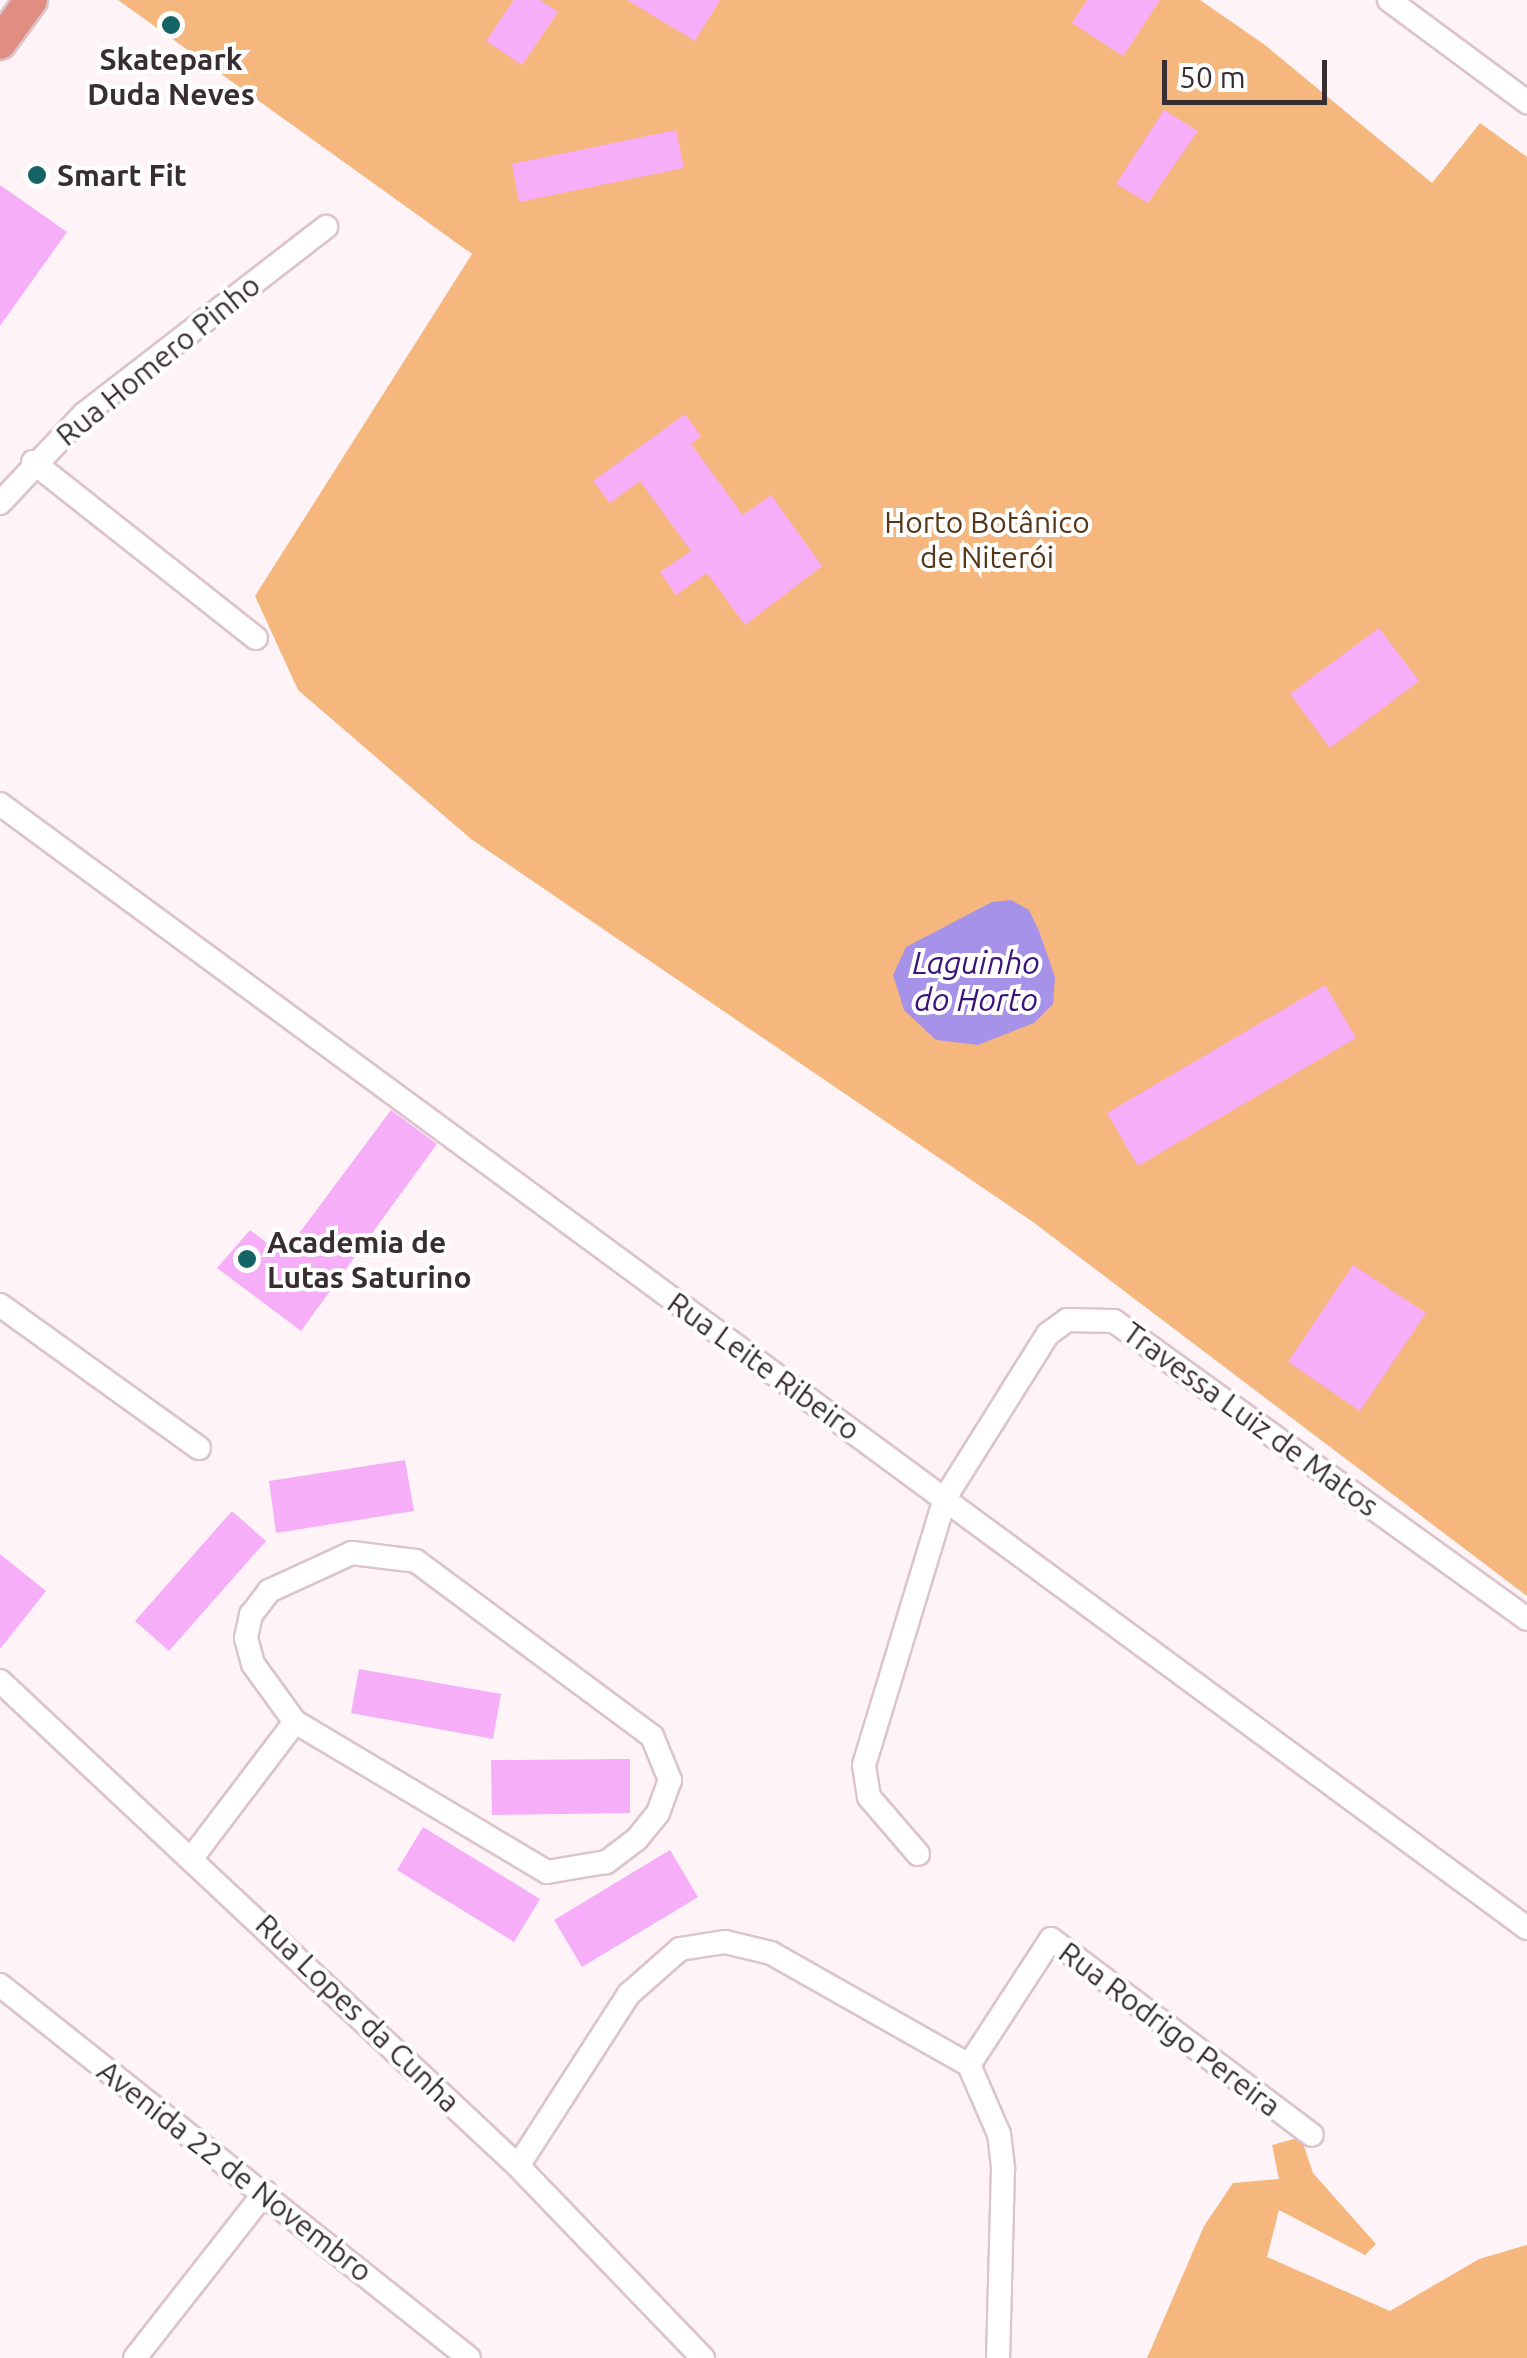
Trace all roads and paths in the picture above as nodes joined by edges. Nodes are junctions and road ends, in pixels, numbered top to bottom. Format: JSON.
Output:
{"nodes":[{"id":1,"x":31,"y":0,"type":"edge"},
{"id":2,"x":1389,"y":0,"type":"edge"},
{"id":3,"x":0,"y":42,"type":"edge"},
{"id":4,"x":1527,"y":102,"type":"edge"},
{"id":5,"x":326,"y":227,"type":"dead end"},
{"id":6,"x":32,"y":462,"type":"junction"},
{"id":7,"x":0,"y":503,"type":"edge"},
{"id":8,"x":256,"y":638,"type":"dead end"},
{"id":9,"x":0,"y":804,"type":"edge"},
{"id":10,"x":0,"y":1304,"type":"edge"},
{"id":11,"x":199,"y":1448,"type":"dead end"},
{"id":12,"x":945,"y":1498,"type":"junction"},
{"id":13,"x":1527,"y":1619,"type":"edge"},
{"id":14,"x":0,"y":1681,"type":"edge"},
{"id":15,"x":295,"y":1722,"type":"junction"},
{"id":16,"x":918,"y":1854,"type":"dead end"},
{"id":17,"x":194,"y":1855,"type":"junction"},
{"id":18,"x":1527,"y":1928,"type":"edge"},
{"id":19,"x":0,"y":1985,"type":"edge"},
{"id":20,"x":969,"y":2066,"type":"junction"},
{"id":21,"x":1312,"y":2134,"type":"dead end"},
{"id":22,"x":518,"y":2166,"type":"junction"},
{"id":23,"x":265,"y":2192,"type":"junction"},
{"id":24,"x":135,"y":2358,"type":"edge"},
{"id":25,"x":469,"y":2358,"type":"edge"},
{"id":26,"x":703,"y":2358,"type":"edge"},
{"id":27,"x":998,"y":2358,"type":"edge"}],
"edges":[{"from":1,"to":3,"type":"highway"},
{"from":2,"to":4,"type":"street"},
{"from":5,"to":6,"type":"street","name":"Rua Homero Pinho"},
{"from":6,"to":7,"type":"street","name":"Rua Homero Pinho"},
{"from":6,"to":8,"type":"street"},
{"from":9,"to":12,"type":"street","name":"Rua Leite Ribeiro"},
{"from":10,"to":11,"type":"street"},
{"from":12,"to":13,"type":"street","name":"Travessa Luiz de Matos"},
{"from":12,"to":16,"type":"street","name":"Travessa Luiz de Matos"},
{"from":12,"to":18,"type":"street","name":"Rua Leite Ribeiro"},
{"from":14,"to":17,"type":"street","name":"Rua Lopes da Cunha"},
{"from":15,"to":15,"type":"street"},
{"from":15,"to":17,"type":"street"},
{"from":17,"to":22,"type":"street","name":"Rua Lopes da Cunha"},
{"from":19,"to":23,"type":"street","name":"Avenida 22 de Novembro"},
{"from":20,"to":21,"type":"street","name":"Rua Rodrigo Pereira"},
{"from":20,"to":22,"type":"street"},
{"from":20,"to":27,"type":"street"},
{"from":22,"to":26,"type":"street","name":"Rua Lopes da Cunha"},
{"from":23,"to":24,"type":"street"},
{"from":23,"to":25,"type":"street","name":"Avenida 22 de Novembro"}]}
